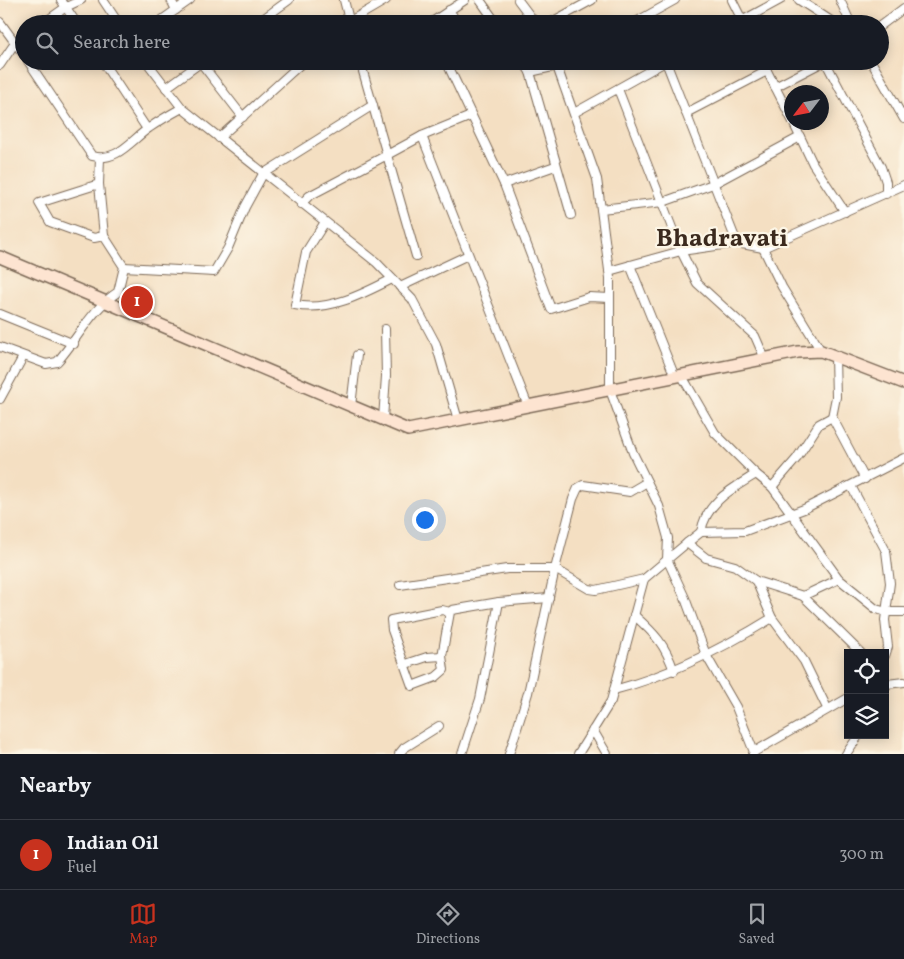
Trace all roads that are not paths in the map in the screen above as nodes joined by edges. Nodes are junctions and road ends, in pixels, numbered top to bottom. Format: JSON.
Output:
{"nodes":[{"id":1,"x":81,"y":0,"type":"edge"},
{"id":2,"x":103,"y":0,"type":"edge"},
{"id":3,"x":171,"y":0,"type":"edge"},
{"id":4,"x":190,"y":0,"type":"edge"},
{"id":5,"x":344,"y":0,"type":"edge"},
{"id":6,"x":386,"y":0,"type":"edge"},
{"id":7,"x":465,"y":0,"type":"edge"},
{"id":8,"x":480,"y":0,"type":"edge"},
{"id":9,"x":519,"y":0,"type":"edge"},
{"id":10,"x":592,"y":0,"type":"edge"},
{"id":11,"x":675,"y":0,"type":"edge"},
{"id":12,"x":732,"y":0,"type":"edge"},
{"id":13,"x":780,"y":0,"type":"edge"},
{"id":14,"x":799,"y":0,"type":"edge"},
{"id":15,"x":840,"y":0,"type":"edge"},
{"id":16,"x":286,"y":1,"type":"edge"},
{"id":17,"x":63,"y":3,"type":"edge"},
{"id":18,"x":904,"y":8,"type":"edge"},
{"id":19,"x":176,"y":10,"type":"junction"},
{"id":20,"x":449,"y":10,"type":"junction"},
{"id":21,"x":51,"y":15,"type":"edge"},
{"id":22,"x":71,"y":15,"type":"edge"},
{"id":23,"x":113,"y":15,"type":"edge"},
{"id":24,"x":169,"y":15,"type":"edge"},
{"id":25,"x":268,"y":15,"type":"edge"},
{"id":26,"x":347,"y":15,"type":"edge"},
{"id":27,"x":361,"y":15,"type":"edge"},
{"id":28,"x":442,"y":15,"type":"edge"},
{"id":29,"x":452,"y":15,"type":"edge"},
{"id":30,"x":491,"y":15,"type":"edge"},
{"id":31,"x":530,"y":15,"type":"edge"},
{"id":32,"x":564,"y":15,"type":"edge"},
{"id":33,"x":648,"y":15,"type":"edge"},
{"id":34,"x":738,"y":15,"type":"edge"},
{"id":35,"x":755,"y":15,"type":"edge"},
{"id":36,"x":822,"y":15,"type":"edge"},
{"id":37,"x":847,"y":15,"type":"edge"},
{"id":38,"x":889,"y":19,"type":"edge"},
{"id":39,"x":0,"y":22,"type":"edge"},
{"id":40,"x":15,"y":43,"type":"joint"},
{"id":41,"x":0,"y":65,"type":"edge"},
{"id":42,"x":34,"y":70,"type":"edge"},
{"id":43,"x":108,"y":70,"type":"edge"},
{"id":44,"x":153,"y":70,"type":"edge"},
{"id":45,"x":191,"y":70,"type":"edge"},
{"id":46,"x":208,"y":70,"type":"edge"},
{"id":47,"x":294,"y":70,"type":"edge"},
{"id":48,"x":363,"y":70,"type":"edge"},
{"id":49,"x":450,"y":70,"type":"edge"},
{"id":50,"x":536,"y":70,"type":"edge"},
{"id":51,"x":559,"y":70,"type":"edge"},
{"id":52,"x":652,"y":70,"type":"edge"},
{"id":53,"x":670,"y":70,"type":"edge"},
{"id":54,"x":808,"y":70,"type":"edge"},
{"id":55,"x":830,"y":70,"type":"edge"},
{"id":56,"x":876,"y":70,"type":"edge"},
{"id":57,"x":767,"y":71,"type":"joint"},
{"id":58,"x":530,"y":72,"type":"joint"},
{"id":59,"x":166,"y":88,"type":"junction"},
{"id":60,"x":618,"y":88,"type":"junction"},
{"id":61,"x":775,"y":88,"type":"junction"},
{"id":62,"x":373,"y":105,"type":"junction"},
{"id":63,"x":784,"y":105,"type":"edge"},
{"id":64,"x":182,"y":108,"type":"junction"},
{"id":65,"x":574,"y":113,"type":"junction"},
{"id":66,"x":686,"y":113,"type":"junction"},
{"id":67,"x":243,"y":116,"type":"junction"},
{"id":68,"x":472,"y":116,"type":"junction"},
{"id":69,"x":904,"y":119,"type":"edge"},
{"id":70,"x":147,"y":129,"type":"junction"},
{"id":71,"x":796,"y":130,"type":"edge"},
{"id":72,"x":422,"y":136,"type":"junction"},
{"id":73,"x":219,"y":138,"type":"junction"},
{"id":74,"x":800,"y":138,"type":"junction"},
{"id":75,"x":387,"y":155,"type":"junction"},
{"id":76,"x":100,"y":158,"type":"junction"},
{"id":77,"x":555,"y":166,"type":"junction"},
{"id":78,"x":263,"y":174,"type":"junction"},
{"id":79,"x":99,"y":184,"type":"junction"},
{"id":80,"x":504,"y":184,"type":"junction"},
{"id":81,"x":713,"y":184,"type":"junction"},
{"id":82,"x":904,"y":185,"type":"edge"},
{"id":83,"x":886,"y":194,"type":"junction"},
{"id":84,"x":663,"y":202,"type":"junction"},
{"id":85,"x":302,"y":204,"type":"junction"},
{"id":86,"x":601,"y":208,"type":"junction"},
{"id":87,"x":845,"y":212,"type":"junction"},
{"id":88,"x":571,"y":215,"type":"dead end"},
{"id":89,"x":325,"y":222,"type":"junction"},
{"id":90,"x":104,"y":236,"type":"junction"},
{"id":91,"x":737,"y":243,"type":"junction"},
{"id":92,"x":763,"y":248,"type":"junction"},
{"id":93,"x":681,"y":251,"type":"junction"},
{"id":94,"x":468,"y":255,"type":"junction"},
{"id":95,"x":416,"y":256,"type":"dead end"},
{"id":96,"x":0,"y":257,"type":"edge"},
{"id":97,"x":630,"y":265,"type":"junction"},
{"id":98,"x":124,"y":266,"type":"junction"},
{"id":99,"x":609,"y":271,"type":"junction"},
{"id":100,"x":392,"y":279,"type":"junction"},
{"id":101,"x":400,"y":287,"type":"junction"},
{"id":102,"x":610,"y":298,"type":"junction"},
{"id":103,"x":103,"y":301,"type":"junction"},
{"id":104,"x":0,"y":314,"type":"edge"},
{"id":105,"x":385,"y":329,"type":"dead end"},
{"id":106,"x":74,"y":344,"type":"junction"},
{"id":107,"x":0,"y":347,"type":"edge"},
{"id":108,"x":821,"y":352,"type":"junction"},
{"id":109,"x":357,"y":355,"type":"dead end"},
{"id":110,"x":23,"y":357,"type":"junction"},
{"id":111,"x":835,"y":357,"type":"junction"},
{"id":112,"x":765,"y":359,"type":"junction"},
{"id":113,"x":678,"y":376,"type":"junction"},
{"id":114,"x":904,"y":383,"type":"edge"},
{"id":115,"x":610,"y":390,"type":"junction"},
{"id":116,"x":0,"y":399,"type":"edge"},
{"id":117,"x":351,"y":406,"type":"junction"},
{"id":118,"x":528,"y":406,"type":"junction"},
{"id":119,"x":832,"y":417,"type":"junction"},
{"id":120,"x":383,"y":420,"type":"junction"},
{"id":121,"x":458,"y":420,"type":"junction"},
{"id":122,"x":904,"y":458,"type":"edge"},
{"id":123,"x":756,"y":474,"type":"junction"},
{"id":124,"x":864,"y":480,"type":"junction"},
{"id":125,"x":647,"y":482,"type":"junction"},
{"id":126,"x":772,"y":486,"type":"junction"},
{"id":127,"x":852,"y":486,"type":"junction"},
{"id":128,"x":792,"y":513,"type":"junction"},
{"id":129,"x":701,"y":532,"type":"junction"},
{"id":130,"x":687,"y":543,"type":"junction"},
{"id":131,"x":667,"y":559,"type":"junction"},
{"id":132,"x":555,"y":569,"type":"junction"},
{"id":133,"x":644,"y":579,"type":"junction"},
{"id":134,"x":839,"y":579,"type":"junction"},
{"id":135,"x":756,"y":581,"type":"junction"},
{"id":136,"x":400,"y":585,"type":"dead end"},
{"id":137,"x":804,"y":596,"type":"junction"},
{"id":138,"x":548,"y":598,"type":"junction"},
{"id":139,"x":499,"y":602,"type":"junction"},
{"id":140,"x":450,"y":612,"type":"junction"},
{"id":141,"x":887,"y":612,"type":"junction"},
{"id":142,"x":904,"y":612,"type":"edge"},
{"id":143,"x":634,"y":615,"type":"junction"},
{"id":144,"x":772,"y":618,"type":"junction"},
{"id":145,"x":857,"y":649,"type":"edge"},
{"id":146,"x":887,"y":649,"type":"edge"},
{"id":147,"x":706,"y":655,"type":"junction"},
{"id":148,"x":442,"y":656,"type":"junction"},
{"id":149,"x":406,"y":664,"type":"junction"},
{"id":150,"x":674,"y":671,"type":"junction"},
{"id":151,"x":904,"y":682,"type":"edge"},
{"id":152,"x":889,"y":684,"type":"edge"},
{"id":153,"x":614,"y":690,"type":"junction"},
{"id":154,"x":844,"y":700,"type":"edge"},
{"id":155,"x":827,"y":708,"type":"junction"},
{"id":156,"x":438,"y":726,"type":"dead end"},
{"id":157,"x":593,"y":730,"type":"junction"},
{"id":158,"x":856,"y":739,"type":"edge"},
{"id":159,"x":753,"y":753,"type":"edge"},
{"id":160,"x":399,"y":754,"type":"edge"},
{"id":161,"x":462,"y":754,"type":"edge"},
{"id":162,"x":509,"y":754,"type":"edge"},
{"id":163,"x":578,"y":754,"type":"edge"},
{"id":164,"x":607,"y":754,"type":"edge"},
{"id":165,"x":846,"y":754,"type":"edge"}],
"edges":[{"from":1,"to":17,"type":"street"},
{"from":2,"to":23,"type":"street"},
{"from":3,"to":19,"type":"street"},
{"from":4,"to":19,"type":"street"},
{"from":5,"to":26,"type":"street"},
{"from":6,"to":27,"type":"street"},
{"from":7,"to":20,"type":"street"},
{"from":8,"to":30,"type":"street"},
{"from":9,"to":31,"type":"street"},
{"from":10,"to":32,"type":"street"},
{"from":11,"to":33,"type":"street"},
{"from":12,"to":34,"type":"street"},
{"from":13,"to":35,"type":"street"},
{"from":14,"to":36,"type":"street"},
{"from":15,"to":37,"type":"street"},
{"from":16,"to":25,"type":"street"},
{"from":17,"to":21,"type":"street"},
{"from":17,"to":22,"type":"street"},
{"from":18,"to":38,"type":"street"},
{"from":19,"to":24,"type":"street"},
{"from":20,"to":28,"type":"street"},
{"from":20,"to":29,"type":"street"},
{"from":39,"to":40,"type":"street"},
{"from":40,"to":41,"type":"street"},
{"from":42,"to":76,"type":"street"},
{"from":43,"to":70,"type":"street"},
{"from":44,"to":59,"type":"street"},
{"from":45,"to":59,"type":"street"},
{"from":46,"to":67,"type":"street"},
{"from":47,"to":67,"type":"street"},
{"from":48,"to":62,"type":"street"},
{"from":49,"to":68,"type":"street"},
{"from":50,"to":58,"type":"street"},
{"from":51,"to":65,"type":"street"},
{"from":52,"to":60,"type":"street"},
{"from":53,"to":66,"type":"street"},
{"from":54,"to":61,"type":"street"},
{"from":55,"to":83,"type":"street"},
{"from":56,"to":69,"type":"street"},
{"from":57,"to":61,"type":"street"},
{"from":57,"to":66,"type":"street"},
{"from":58,"to":77,"type":"street"},
{"from":59,"to":64,"type":"street"},
{"from":60,"to":65,"type":"street"},
{"from":60,"to":84,"type":"street"},
{"from":61,"to":63,"type":"street"},
{"from":62,"to":75,"type":"street"},
{"from":62,"to":78,"type":"street"},
{"from":64,"to":70,"type":"street"},
{"from":64,"to":73,"type":"street"},
{"from":65,"to":86,"type":"street"},
{"from":66,"to":81,"type":"street"},
{"from":67,"to":73,"type":"street"},
{"from":68,"to":72,"type":"street"},
{"from":68,"to":80,"type":"street"},
{"from":70,"to":76,"type":"street"},
{"from":71,"to":74,"type":"street"},
{"from":72,"to":75,"type":"street"},
{"from":72,"to":94,"type":"street"},
{"from":73,"to":78,"type":"street"},
{"from":74,"to":81,"type":"street"},
{"from":74,"to":87,"type":"street"},
{"from":75,"to":85,"type":"street"},
{"from":75,"to":95,"type":"street"},
{"from":76,"to":79,"type":"street"},
{"from":77,"to":80,"type":"street"},
{"from":77,"to":88,"type":"street"},
{"from":78,"to":85,"type":"street"},
{"from":78,"to":98,"type":"street"},
{"from":79,"to":90,"type":"street"},
{"from":79,"to":90,"type":"street"},
{"from":80,"to":102,"type":"street"},
{"from":81,"to":84,"type":"street"},
{"from":81,"to":91,"type":"street"},
{"from":82,"to":83,"type":"street"},
{"from":83,"to":87,"type":"street"},
{"from":84,"to":86,"type":"street"},
{"from":84,"to":93,"type":"street"},
{"from":85,"to":89,"type":"street"},
{"from":86,"to":99,"type":"street"},
{"from":87,"to":92,"type":"street"},
{"from":89,"to":100,"type":"street"},
{"from":89,"to":100,"type":"street"},
{"from":90,"to":98,"type":"street"},
{"from":91,"to":92,"type":"street"},
{"from":91,"to":93,"type":"street"},
{"from":92,"to":108,"type":"street"},
{"from":93,"to":97,"type":"street"},
{"from":93,"to":112,"type":"street"},
{"from":94,"to":101,"type":"street"},
{"from":94,"to":118,"type":"street"},
{"from":96,"to":103,"type":"street"},
{"from":97,"to":99,"type":"street"},
{"from":97,"to":113,"type":"street"},
{"from":98,"to":103,"type":"street"},
{"from":99,"to":102,"type":"street"},
{"from":100,"to":101,"type":"street"},
{"from":101,"to":121,"type":"street"},
{"from":102,"to":115,"type":"street"},
{"from":103,"to":106,"type":"street"},
{"from":103,"to":117,"type":"street"},
{"from":104,"to":106,"type":"street"},
{"from":105,"to":120,"type":"street"},
{"from":106,"to":110,"type":"street"},
{"from":107,"to":110,"type":"street"},
{"from":108,"to":111,"type":"street"},
{"from":108,"to":112,"type":"street"},
{"from":109,"to":117,"type":"street"},
{"from":110,"to":116,"type":"street"},
{"from":111,"to":114,"type":"street"},
{"from":111,"to":119,"type":"street"},
{"from":112,"to":113,"type":"street"},
{"from":113,"to":115,"type":"street"},
{"from":113,"to":123,"type":"street"},
{"from":115,"to":118,"type":"street"},
{"from":115,"to":125,"type":"street"},
{"from":117,"to":120,"type":"street"},
{"from":118,"to":121,"type":"street"},
{"from":119,"to":124,"type":"street"},
{"from":119,"to":126,"type":"street"},
{"from":120,"to":121,"type":"street"},
{"from":122,"to":124,"type":"street"},
{"from":123,"to":126,"type":"street"},
{"from":123,"to":129,"type":"street"},
{"from":124,"to":127,"type":"street"},
{"from":125,"to":131,"type":"street"},
{"from":125,"to":132,"type":"street"},
{"from":126,"to":128,"type":"street"},
{"from":127,"to":128,"type":"street"},
{"from":127,"to":141,"type":"street"},
{"from":128,"to":129,"type":"street"},
{"from":128,"to":134,"type":"street"},
{"from":129,"to":130,"type":"street"},
{"from":130,"to":131,"type":"street"},
{"from":130,"to":135,"type":"street"},
{"from":131,"to":133,"type":"street"},
{"from":131,"to":147,"type":"street"},
{"from":132,"to":133,"type":"street"},
{"from":132,"to":136,"type":"street"},
{"from":132,"to":138,"type":"street"},
{"from":133,"to":143,"type":"street"},
{"from":134,"to":137,"type":"street"},
{"from":134,"to":141,"type":"street"},
{"from":135,"to":137,"type":"street"},
{"from":135,"to":144,"type":"street"},
{"from":137,"to":145,"type":"street"},
{"from":138,"to":139,"type":"street"},
{"from":138,"to":162,"type":"street"},
{"from":139,"to":140,"type":"street"},
{"from":139,"to":161,"type":"street"},
{"from":140,"to":148,"type":"street"},
{"from":140,"to":149,"type":"street"},
{"from":141,"to":142,"type":"street"},
{"from":141,"to":146,"type":"street"},
{"from":143,"to":150,"type":"street"},
{"from":143,"to":153,"type":"street"},
{"from":144,"to":147,"type":"street"},
{"from":144,"to":155,"type":"street"},
{"from":147,"to":150,"type":"street"},
{"from":147,"to":159,"type":"street"},
{"from":148,"to":149,"type":"street"},
{"from":148,"to":149,"type":"street"},
{"from":150,"to":153,"type":"street"},
{"from":151,"to":152,"type":"street"},
{"from":153,"to":157,"type":"street"},
{"from":154,"to":155,"type":"street"},
{"from":155,"to":159,"type":"street"},
{"from":156,"to":160,"type":"street"},
{"from":157,"to":163,"type":"street"},
{"from":157,"to":164,"type":"street"},
{"from":158,"to":165,"type":"street"}]}
